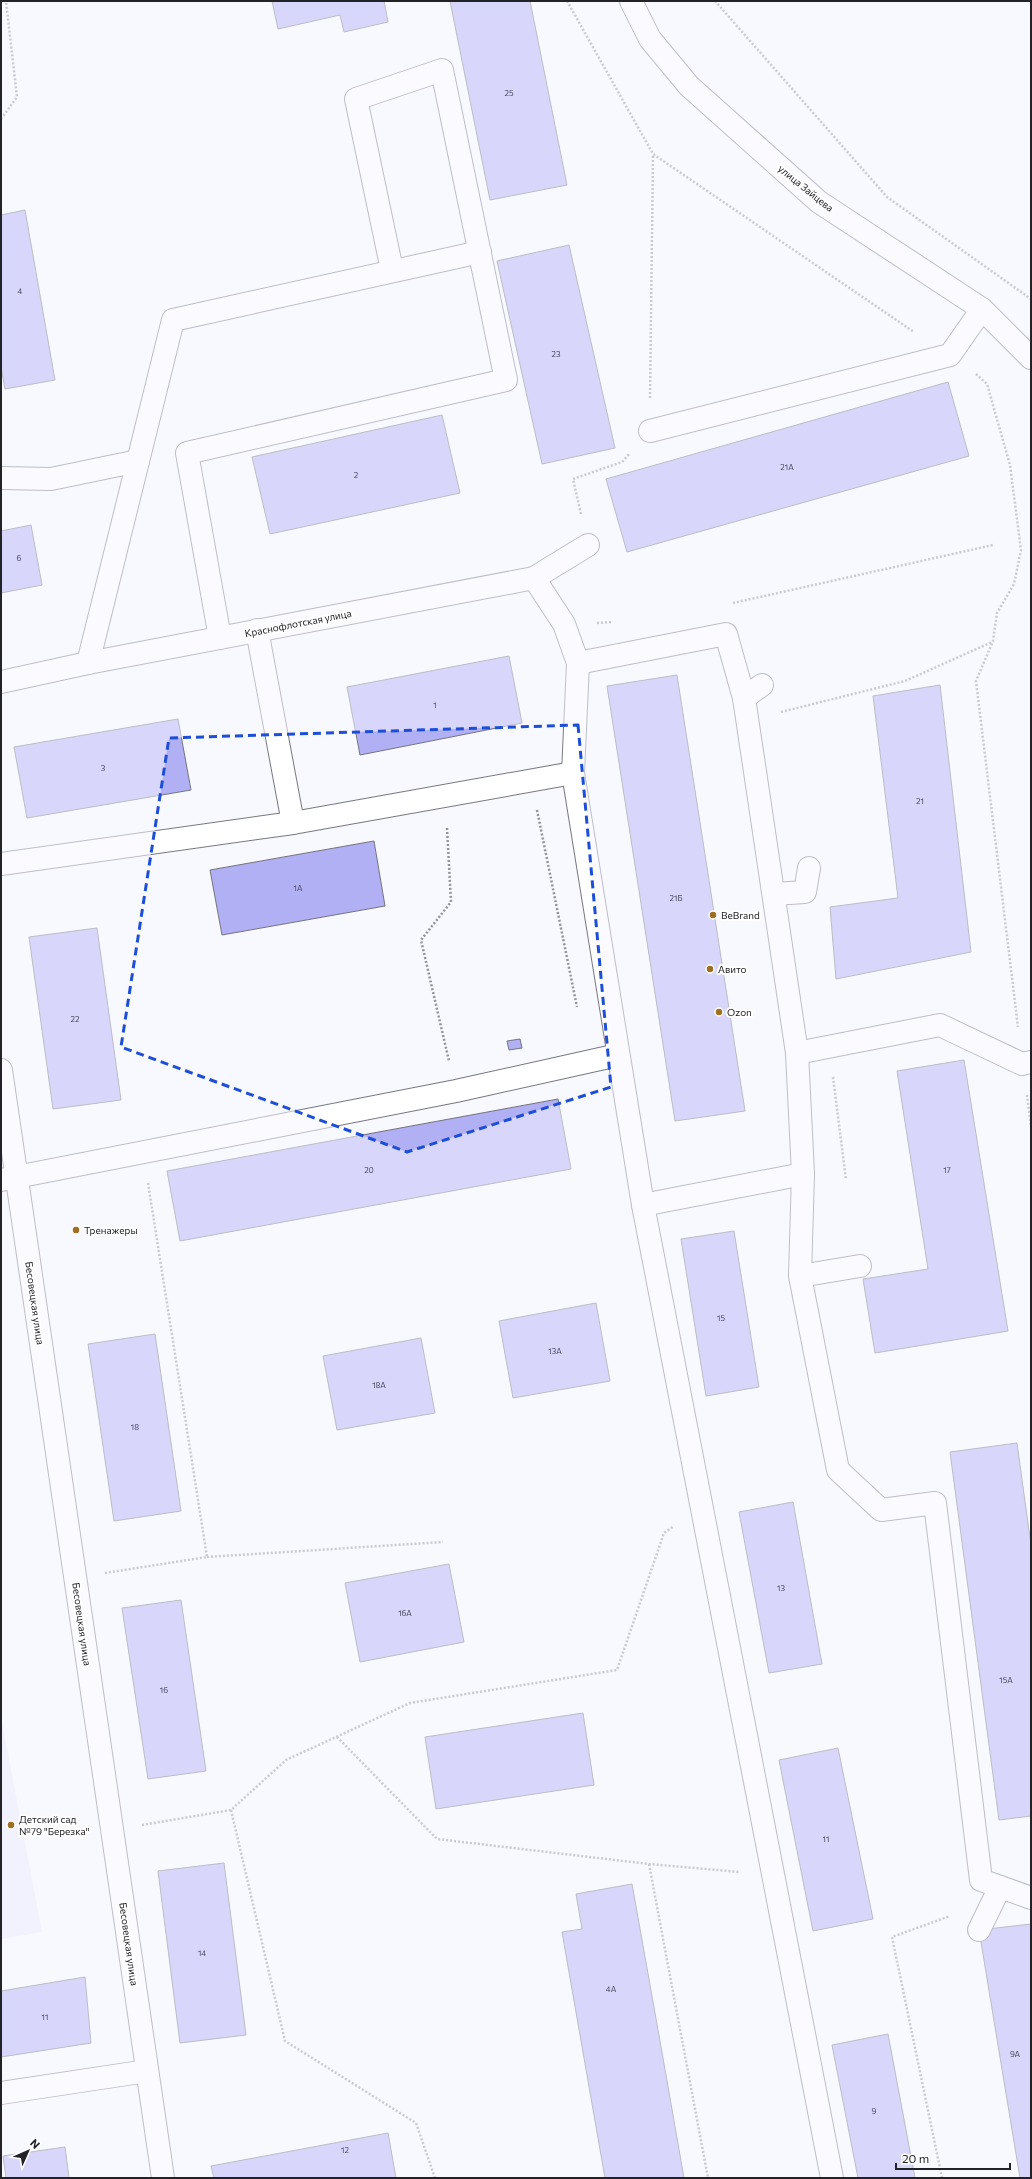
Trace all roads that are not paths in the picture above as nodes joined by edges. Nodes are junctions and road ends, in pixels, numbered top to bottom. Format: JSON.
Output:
{"nodes":[{"id":1,"x":631,"y":1,"type":"edge"},
{"id":2,"x":480,"y":252,"type":"junction"},
{"id":3,"x":392,"y":270,"type":"junction"},
{"id":4,"x":982,"y":309,"type":"junction"},
{"id":5,"x":1031,"y":358,"type":"edge"},
{"id":6,"x":650,"y":431,"type":"road end"},
{"id":7,"x":138,"y":461,"type":"junction"},
{"id":8,"x":1,"y":478,"type":"edge"},
{"id":9,"x":588,"y":545,"type":"road end"},
{"id":10,"x":534,"y":578,"type":"junction"},
{"id":11,"x":257,"y":630,"type":"junction"},
{"id":12,"x":220,"y":638,"type":"junction"},
{"id":13,"x":88,"y":663,"type":"junction"},
{"id":14,"x":578,"y":663,"type":"junction"},
{"id":15,"x":1,"y":682,"type":"edge"},
{"id":16,"x":762,"y":685,"type":"dead end"},
{"id":17,"x":744,"y":698,"type":"junction"},
{"id":18,"x":573,"y":773,"type":"junction"},
{"id":19,"x":293,"y":823,"type":"junction"},
{"id":20,"x":1,"y":864,"type":"edge"},
{"id":21,"x":808,"y":868,"type":"dead end"},
{"id":22,"x":774,"y":894,"type":"junction"},
{"id":23,"x":797,"y":1053,"type":"junction"},
{"id":24,"x":618,"y":1055,"type":"junction"},
{"id":25,"x":1027,"y":1063,"type":"edge"},
{"id":26,"x":1,"y":1070,"type":"edge"},
{"id":27,"x":803,"y":1174,"type":"junction"},
{"id":28,"x":9,"y":1179,"type":"edge"},
{"id":29,"x":643,"y":1205,"type":"junction"},
{"id":30,"x":860,"y":1266,"type":"dead end"},
{"id":31,"x":800,"y":1276,"type":"junction"},
{"id":32,"x":1000,"y":1887,"type":"junction"},
{"id":33,"x":1031,"y":1898,"type":"edge"},
{"id":34,"x":979,"y":1930,"type":"dead end"},
{"id":35,"x":147,"y":2071,"type":"junction"},
{"id":36,"x":1,"y":2093,"type":"edge"},
{"id":37,"x":163,"y":2178,"type":"edge"},
{"id":38,"x":832,"y":2178,"type":"edge"}],
"edges":[{"from":1,"to":4,"type":"street","name":"улица Зайцева"},
{"from":2,"to":3,"type":"street"},
{"from":2,"to":3,"type":"street"},
{"from":2,"to":12,"type":"street"},
{"from":3,"to":7,"type":"street"},
{"from":4,"to":5,"type":"street","name":"улица Зайцева"},
{"from":4,"to":6,"type":"street"},
{"from":7,"to":8,"type":"street"},
{"from":7,"to":13,"type":"street"},
{"from":9,"to":10,"type":"street","name":"Краснофлотская улица"},
{"from":10,"to":11,"type":"street","name":"Краснофлотская улица"},
{"from":10,"to":14,"type":"street"},
{"from":11,"to":12,"type":"street","name":"Краснофлотская улица"},
{"from":11,"to":19,"type":"street"},
{"from":12,"to":13,"type":"street","name":"Краснофлотская улица"},
{"from":13,"to":15,"type":"street","name":"Краснофлотская улица"},
{"from":14,"to":17,"type":"street"},
{"from":14,"to":18,"type":"street"},
{"from":16,"to":17,"type":"street"},
{"from":17,"to":22,"type":"street"},
{"from":18,"to":19,"type":"street"},
{"from":18,"to":24,"type":"street"},
{"from":19,"to":20,"type":"street"},
{"from":21,"to":22,"type":"street"},
{"from":22,"to":23,"type":"street"},
{"from":23,"to":25,"type":"street"},
{"from":23,"to":27,"type":"street"},
{"from":24,"to":28,"type":"street"},
{"from":24,"to":29,"type":"street"},
{"from":26,"to":28,"type":"street","name":"Бесовецкая улица"},
{"from":27,"to":29,"type":"street"},
{"from":27,"to":31,"type":"street"},
{"from":28,"to":35,"type":"street","name":"Бесовецкая улица"},
{"from":29,"to":38,"type":"street"},
{"from":30,"to":31,"type":"street"},
{"from":31,"to":32,"type":"street"},
{"from":32,"to":33,"type":"street"},
{"from":32,"to":34,"type":"street"},
{"from":35,"to":36,"type":"street"},
{"from":35,"to":37,"type":"street","name":"Бесовецкая улица"}]}
